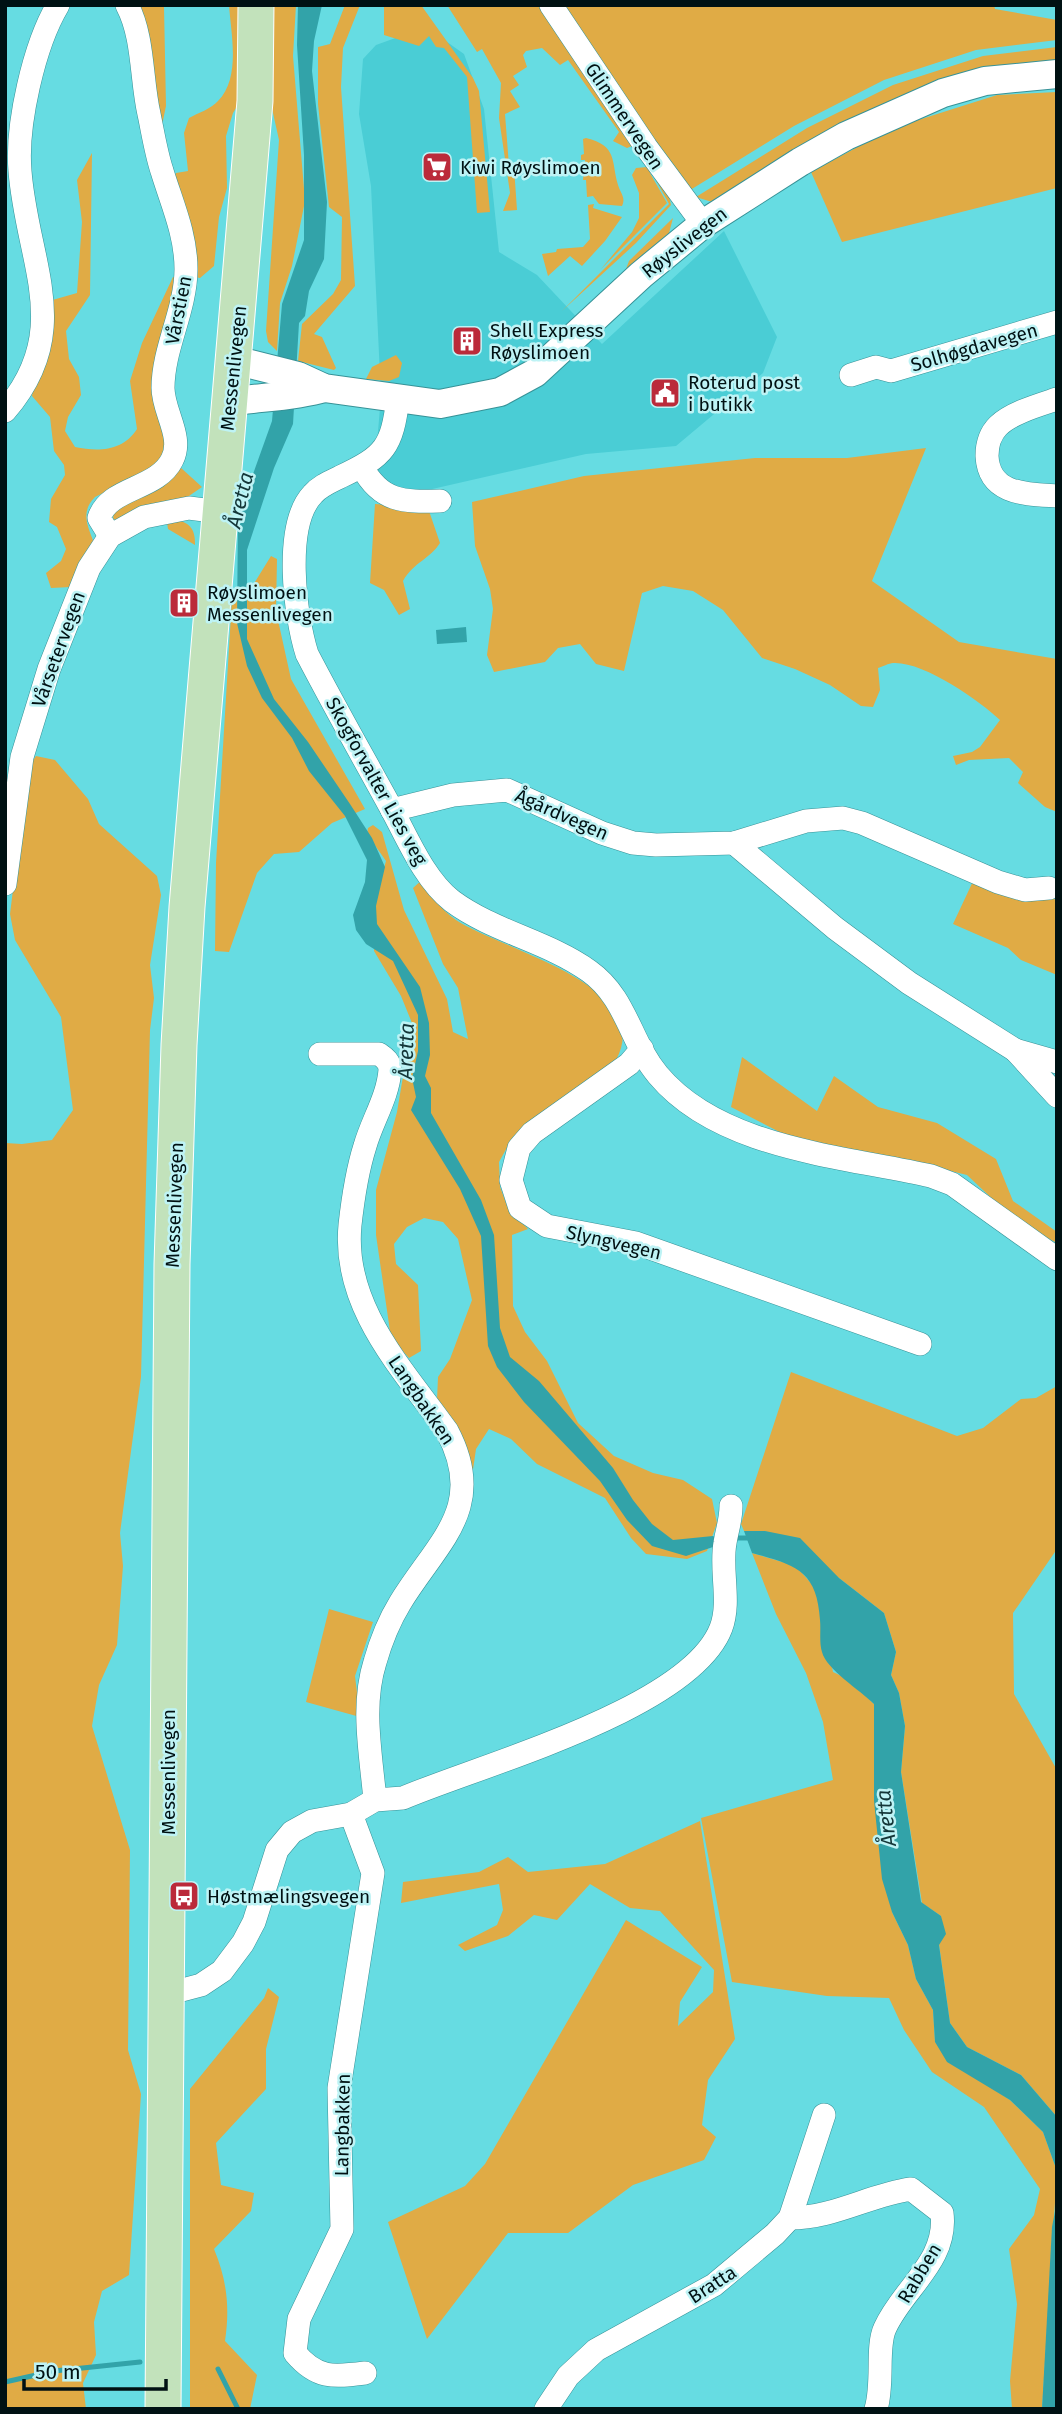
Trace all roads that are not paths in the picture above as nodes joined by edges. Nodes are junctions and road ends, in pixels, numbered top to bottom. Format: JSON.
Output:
{"nodes":[{"id":1,"x":58,"y":5,"type":"edge"},
{"id":2,"x":127,"y":5,"type":"edge"},
{"id":3,"x":256,"y":5,"type":"edge"},
{"id":4,"x":551,"y":5,"type":"edge"},
{"id":5,"x":1057,"y":74,"type":"edge"},
{"id":6,"x":703,"y":224,"type":"junction"},
{"id":7,"x":1057,"y":322,"type":"edge"},
{"id":8,"x":234,"y":360,"type":"junction"},
{"id":9,"x":851,"y":375,"type":"dead end"},
{"id":10,"x":324,"y":388,"type":"junction"},
{"id":11,"x":398,"y":398,"type":"junction"},
{"id":12,"x":1057,"y":399,"type":"edge"},
{"id":13,"x":229,"y":402,"type":"junction"},
{"id":14,"x":5,"y":411,"type":"edge"},
{"id":15,"x":362,"y":467,"type":"junction"},
{"id":16,"x":1057,"y":496,"type":"edge"},
{"id":17,"x":440,"y":502,"type":"dead end"},
{"id":18,"x":220,"y":512,"type":"junction"},
{"id":19,"x":110,"y":536,"type":"junction"},
{"id":20,"x":392,"y":810,"type":"junction"},
{"id":21,"x":734,"y":843,"type":"junction"},
{"id":22,"x":5,"y":884,"type":"edge"},
{"id":23,"x":1049,"y":888,"type":"dead end"},
{"id":24,"x":642,"y":1049,"type":"junction"},
{"id":25,"x":1015,"y":1050,"type":"junction"},
{"id":26,"x":320,"y":1054,"type":"dead end"},
{"id":27,"x":1057,"y":1062,"type":"edge"},
{"id":28,"x":1057,"y":1096,"type":"edge"},
{"id":29,"x":1057,"y":1259,"type":"edge"},
{"id":30,"x":920,"y":1343,"type":"dead end"},
{"id":31,"x":731,"y":1506,"type":"dead end"},
{"id":32,"x":376,"y":1800,"type":"junction"},
{"id":33,"x":351,"y":1814,"type":"junction"},
{"id":34,"x":167,"y":1994,"type":"junction"},
{"id":35,"x":824,"y":2115,"type":"dead end"},
{"id":36,"x":790,"y":2218,"type":"junction"},
{"id":37,"x":365,"y":2373,"type":"dead end"},
{"id":38,"x":163,"y":2409,"type":"edge"},
{"id":39,"x":546,"y":2409,"type":"edge"},
{"id":40,"x":876,"y":2409,"type":"edge"}],
"edges":[{"from":1,"to":14,"type":"street"},
{"from":2,"to":19,"type":"street","name":"Vårstien"},
{"from":3,"to":8,"type":"main road","name":"Messenlivegen"},
{"from":4,"to":6,"type":"street","name":"Glimmervegen"},
{"from":5,"to":6,"type":"street","name":"Røyslivegen"},
{"from":6,"to":11,"type":"street","name":"Røyslivegen"},
{"from":7,"to":9,"type":"street","name":"Solhøgdavegen"},
{"from":8,"to":10,"type":"street","name":"Røyslivegen"},
{"from":8,"to":13,"type":"main road","name":"Messenlivegen"},
{"from":10,"to":11,"type":"street","name":"Røyslivegen"},
{"from":10,"to":13,"type":"street","name":"Røyslivegen"},
{"from":11,"to":15,"type":"street","name":"Skogforvalter Lies veg"},
{"from":12,"to":16,"type":"street"},
{"from":13,"to":18,"type":"main road","name":"Messenlivegen"},
{"from":15,"to":17,"type":"street"},
{"from":15,"to":20,"type":"street","name":"Skogforvalter Lies veg"},
{"from":18,"to":19,"type":"street","name":"Vårsetervegen"},
{"from":18,"to":34,"type":"main road","name":"Messenlivegen"},
{"from":19,"to":22,"type":"street","name":"Vårsetervegen"},
{"from":20,"to":21,"type":"street","name":"Ågårdvegen"},
{"from":20,"to":24,"type":"street","name":"Skogforvalter Lies veg"},
{"from":21,"to":23,"type":"street","name":"Ågårdvegen"},
{"from":21,"to":25,"type":"street"},
{"from":24,"to":29,"type":"street","name":"Skogforvalter Lies veg"},
{"from":24,"to":30,"type":"street","name":"Slyngvegen"},
{"from":25,"to":27,"type":"street"},
{"from":25,"to":28,"type":"street"},
{"from":26,"to":32,"type":"street","name":"Langbakken"},
{"from":31,"to":32,"type":"street"},
{"from":32,"to":33,"type":"street"},
{"from":33,"to":34,"type":"street"},
{"from":33,"to":37,"type":"street","name":"Langbakken"},
{"from":34,"to":38,"type":"main road","name":"Messenlivegen"},
{"from":35,"to":36,"type":"street","name":"Bratta"},
{"from":36,"to":39,"type":"street","name":"Bratta"},
{"from":36,"to":40,"type":"street","name":"Rabben"}]}
